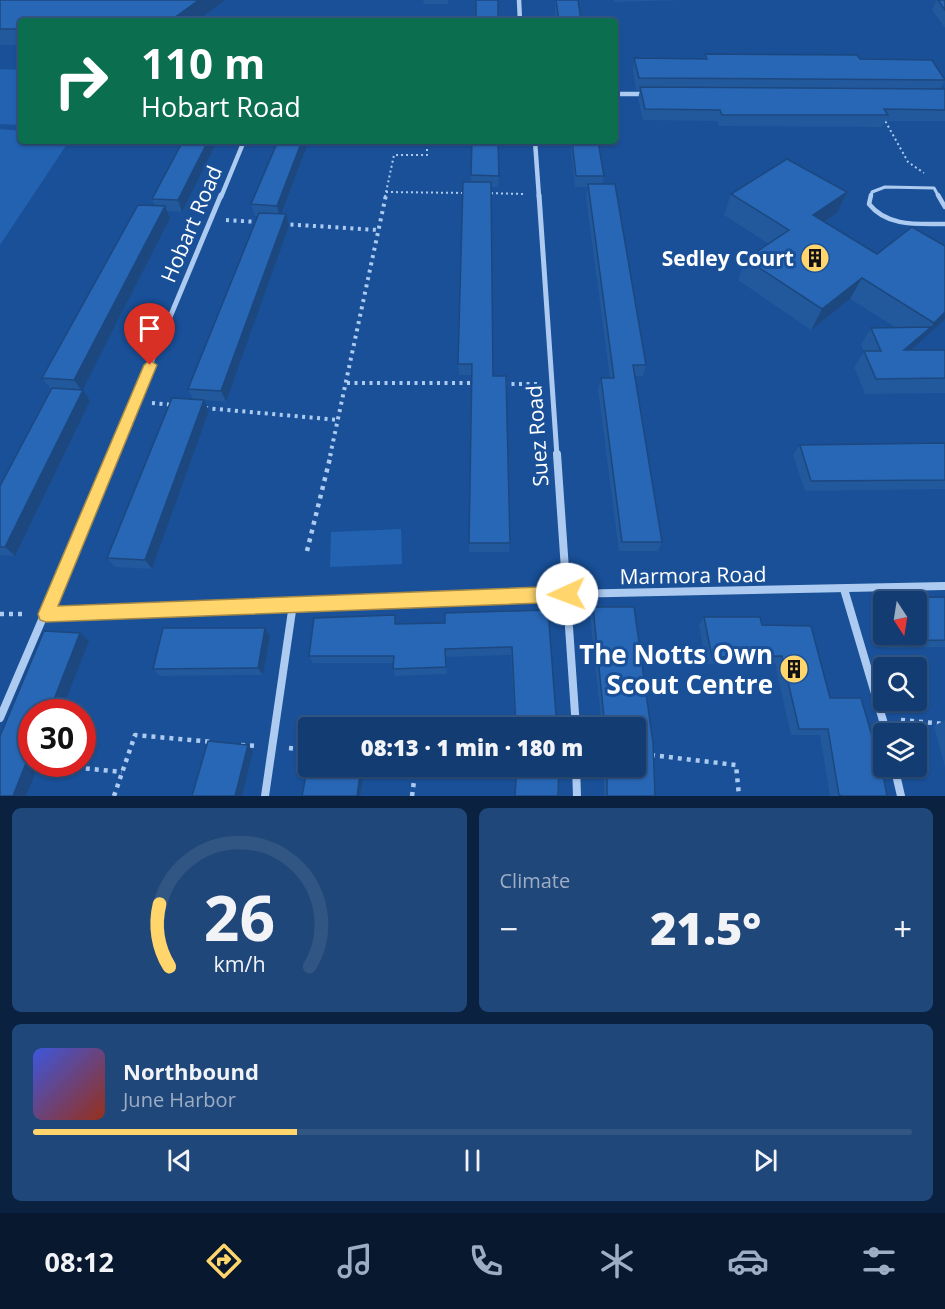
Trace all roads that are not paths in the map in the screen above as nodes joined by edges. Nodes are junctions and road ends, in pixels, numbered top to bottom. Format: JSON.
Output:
{"nodes":[{"id":1,"x":519,"y":0,"type":"edge"},
{"id":2,"x":520,"y":18,"type":"edge"},
{"id":3,"x":618,"y":94,"type":"edge"},
{"id":4,"x":651,"y":94,"type":"edge"},
{"id":5,"x":243,"y":144,"type":"edge"},
{"id":6,"x":535,"y":144,"type":"edge"},
{"id":7,"x":945,"y":207,"type":"edge"},
{"id":8,"x":945,"y":224,"type":"edge"},
{"id":9,"x":945,"y":586,"type":"edge"},
{"id":10,"x":844,"y":589,"type":"junction"},
{"id":11,"x":567,"y":594,"type":"junction"},
{"id":12,"x":293,"y":604,"type":"junction"},
{"id":13,"x":46,"y":614,"type":"junction"},
{"id":14,"x":575,"y":717,"type":"edge"},
{"id":15,"x":0,"y":718,"type":"edge"},
{"id":16,"x":885,"y":723,"type":"edge"},
{"id":17,"x":576,"y":777,"type":"edge"},
{"id":18,"x":897,"y":777,"type":"edge"},
{"id":19,"x":265,"y":796,"type":"edge"},
{"id":20,"x":577,"y":796,"type":"edge"},
{"id":21,"x":901,"y":796,"type":"edge"}],
"edges":[{"from":1,"to":2,"type":"street"},
{"from":3,"to":4,"type":"street"},
{"from":5,"to":13,"type":"street","name":"Hobart Road"},
{"from":6,"to":11,"type":"street","name":"Suez Road"},
{"from":7,"to":8,"type":"lane"},
{"from":9,"to":10,"type":"street","name":"Marmora Road"},
{"from":10,"to":11,"type":"street","name":"Marmora Road"},
{"from":10,"to":16,"type":"street"},
{"from":11,"to":12,"type":"street","name":"Marmora Road"},
{"from":11,"to":14,"type":"street","name":"Suez Road"},
{"from":12,"to":13,"type":"street","name":"Marmora Road"},
{"from":12,"to":19,"type":"street"},
{"from":13,"to":15,"type":"street","name":"Hobart Road"},
{"from":17,"to":20,"type":"street"},
{"from":18,"to":21,"type":"street"}]}
